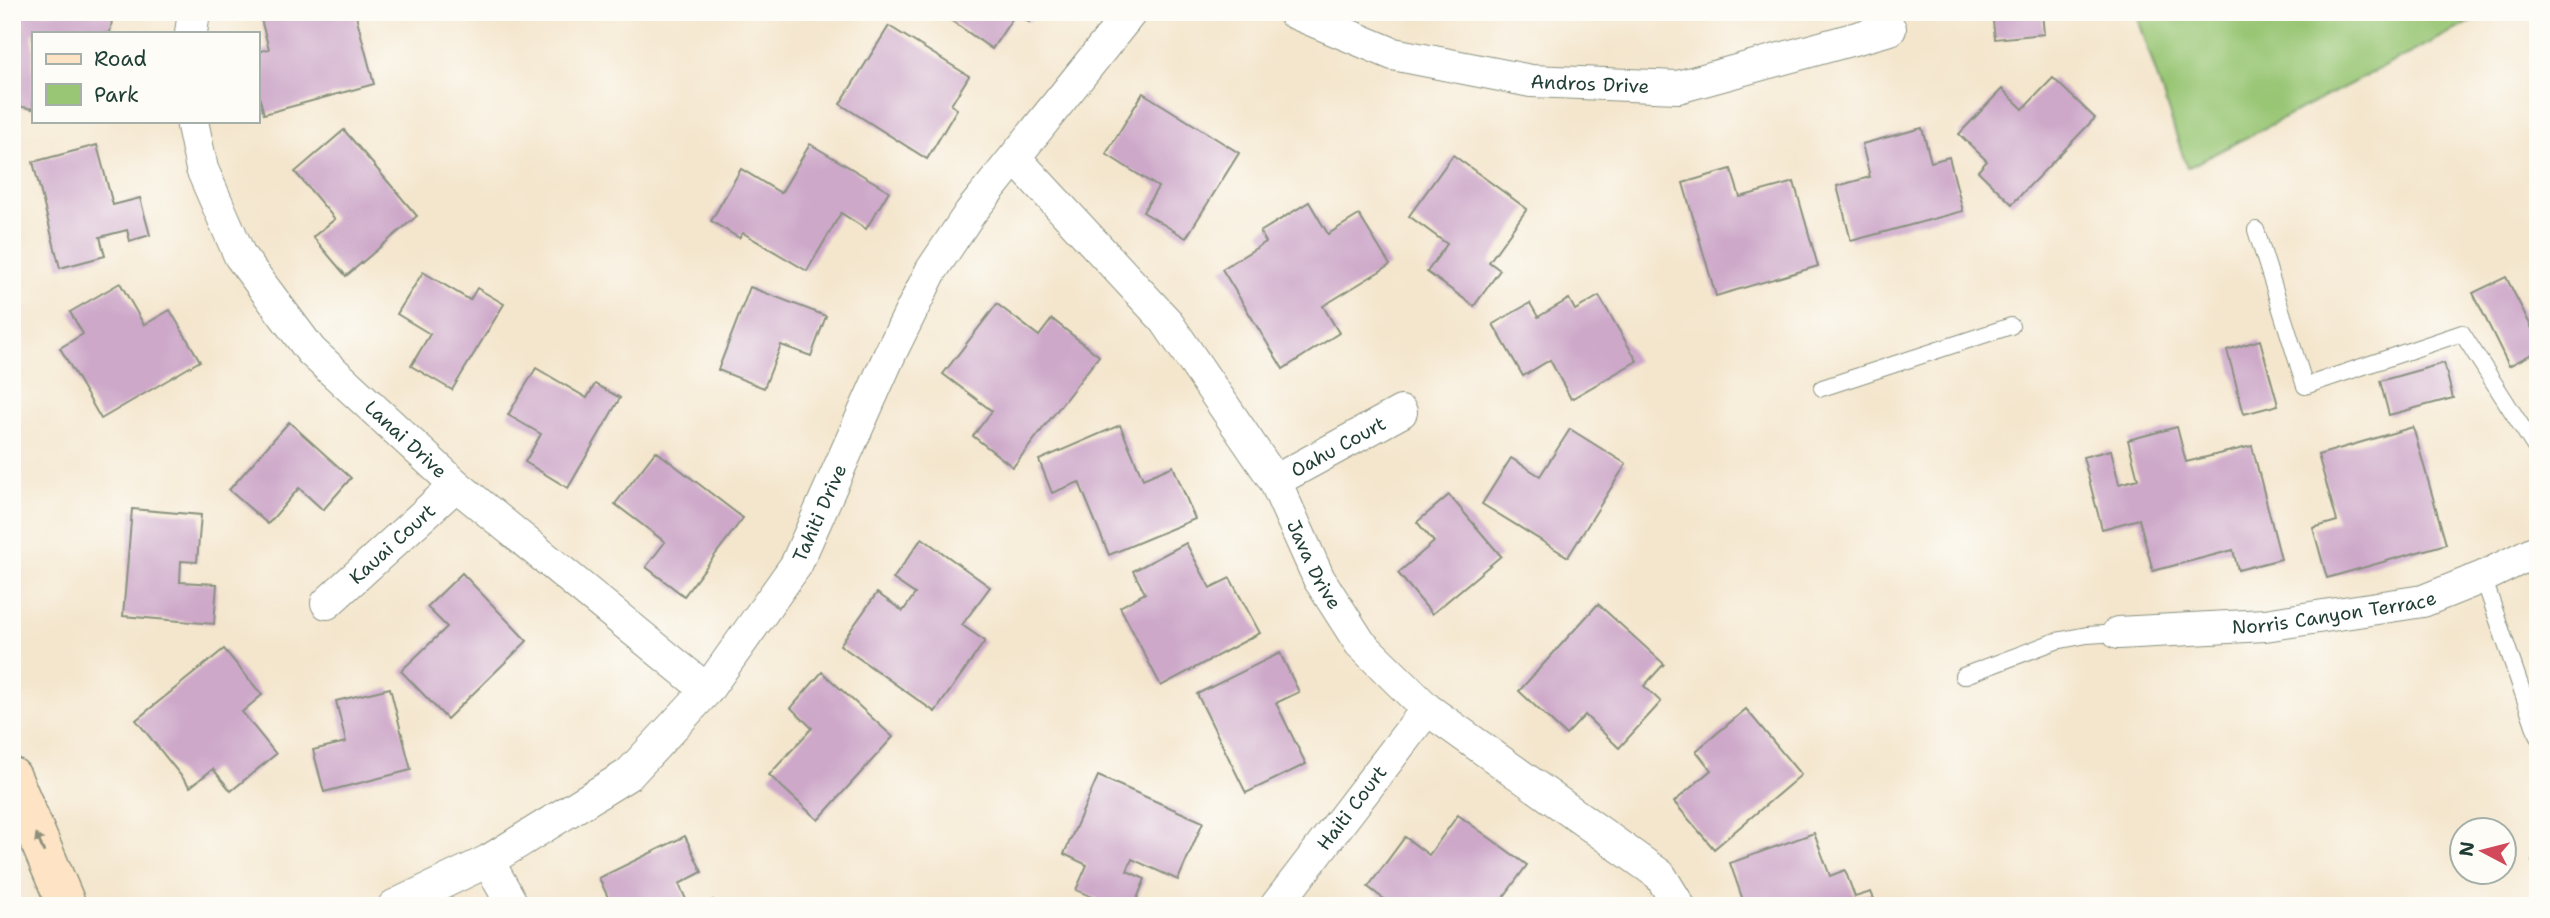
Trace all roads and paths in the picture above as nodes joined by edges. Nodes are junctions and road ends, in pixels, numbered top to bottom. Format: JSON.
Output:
{"nodes":[{"id":1,"x":194,"y":12,"type":"edge"},
{"id":2,"x":1131,"y":12,"type":"edge"},
{"id":3,"x":1293,"y":12,"type":"edge"},
{"id":4,"x":1889,"y":29,"type":"dead end"},
{"id":5,"x":191,"y":32,"type":"edge"},
{"id":6,"x":192,"y":122,"type":"edge"},
{"id":7,"x":1015,"y":158,"type":"junction"},
{"id":8,"x":2256,"y":230,"type":"dead end"},
{"id":9,"x":2011,"y":326,"type":"dead end"},
{"id":10,"x":1822,"y":388,"type":"dead end"},
{"id":11,"x":1401,"y":412,"type":"dead end"},
{"id":12,"x":2538,"y":452,"type":"edge"},
{"id":13,"x":1275,"y":481,"type":"junction"},
{"id":14,"x":456,"y":485,"type":"junction"},
{"id":15,"x":2538,"y":550,"type":"edge"},
{"id":16,"x":2483,"y":578,"type":"junction"},
{"id":17,"x":327,"y":603,"type":"dead end"},
{"id":18,"x":2118,"y":633,"type":"joint"},
{"id":19,"x":1963,"y":676,"type":"dead end"},
{"id":20,"x":708,"y":690,"type":"junction"},
{"id":21,"x":1427,"y":709,"type":"junction"},
{"id":22,"x":2538,"y":737,"type":"edge"},
{"id":23,"x":12,"y":777,"type":"edge"},
{"id":24,"x":488,"y":861,"type":"junction"},
{"id":25,"x":67,"y":906,"type":"edge"},
{"id":26,"x":394,"y":906,"type":"edge"},
{"id":27,"x":513,"y":906,"type":"edge"},
{"id":28,"x":1276,"y":906,"type":"edge"},
{"id":29,"x":1679,"y":906,"type":"edge"}],
"edges":[{"from":1,"to":5,"type":"street"},
{"from":2,"to":7,"type":"street","name":"Tahiti Drive"},
{"from":3,"to":4,"type":"street","name":"Andros Drive"},
{"from":6,"to":14,"type":"street","name":"Lanai Drive"},
{"from":7,"to":13,"type":"street","name":"Java Drive"},
{"from":7,"to":20,"type":"street","name":"Tahiti Drive"},
{"from":8,"to":12,"type":"lane"},
{"from":9,"to":10,"type":"lane"},
{"from":11,"to":13,"type":"street","name":"Oahu Court"},
{"from":13,"to":21,"type":"street","name":"Java Drive"},
{"from":14,"to":17,"type":"street","name":"Kauai Court"},
{"from":14,"to":20,"type":"street","name":"Lanai Drive"},
{"from":15,"to":16,"type":"street","name":"Norris Canyon Terrace"},
{"from":16,"to":18,"type":"street","name":"Norris Canyon Terrace"},
{"from":16,"to":22,"type":"lane"},
{"from":18,"to":19,"type":"lane"},
{"from":20,"to":24,"type":"street","name":"Tahiti Drive"},
{"from":21,"to":28,"type":"street","name":"Haiti Court"},
{"from":21,"to":29,"type":"street","name":"Java Drive"},
{"from":25,"to":23,"type":"main road","one_way":true},
{"from":24,"to":26,"type":"street","name":"Tahiti Drive"},
{"from":24,"to":27,"type":"street"}]}
